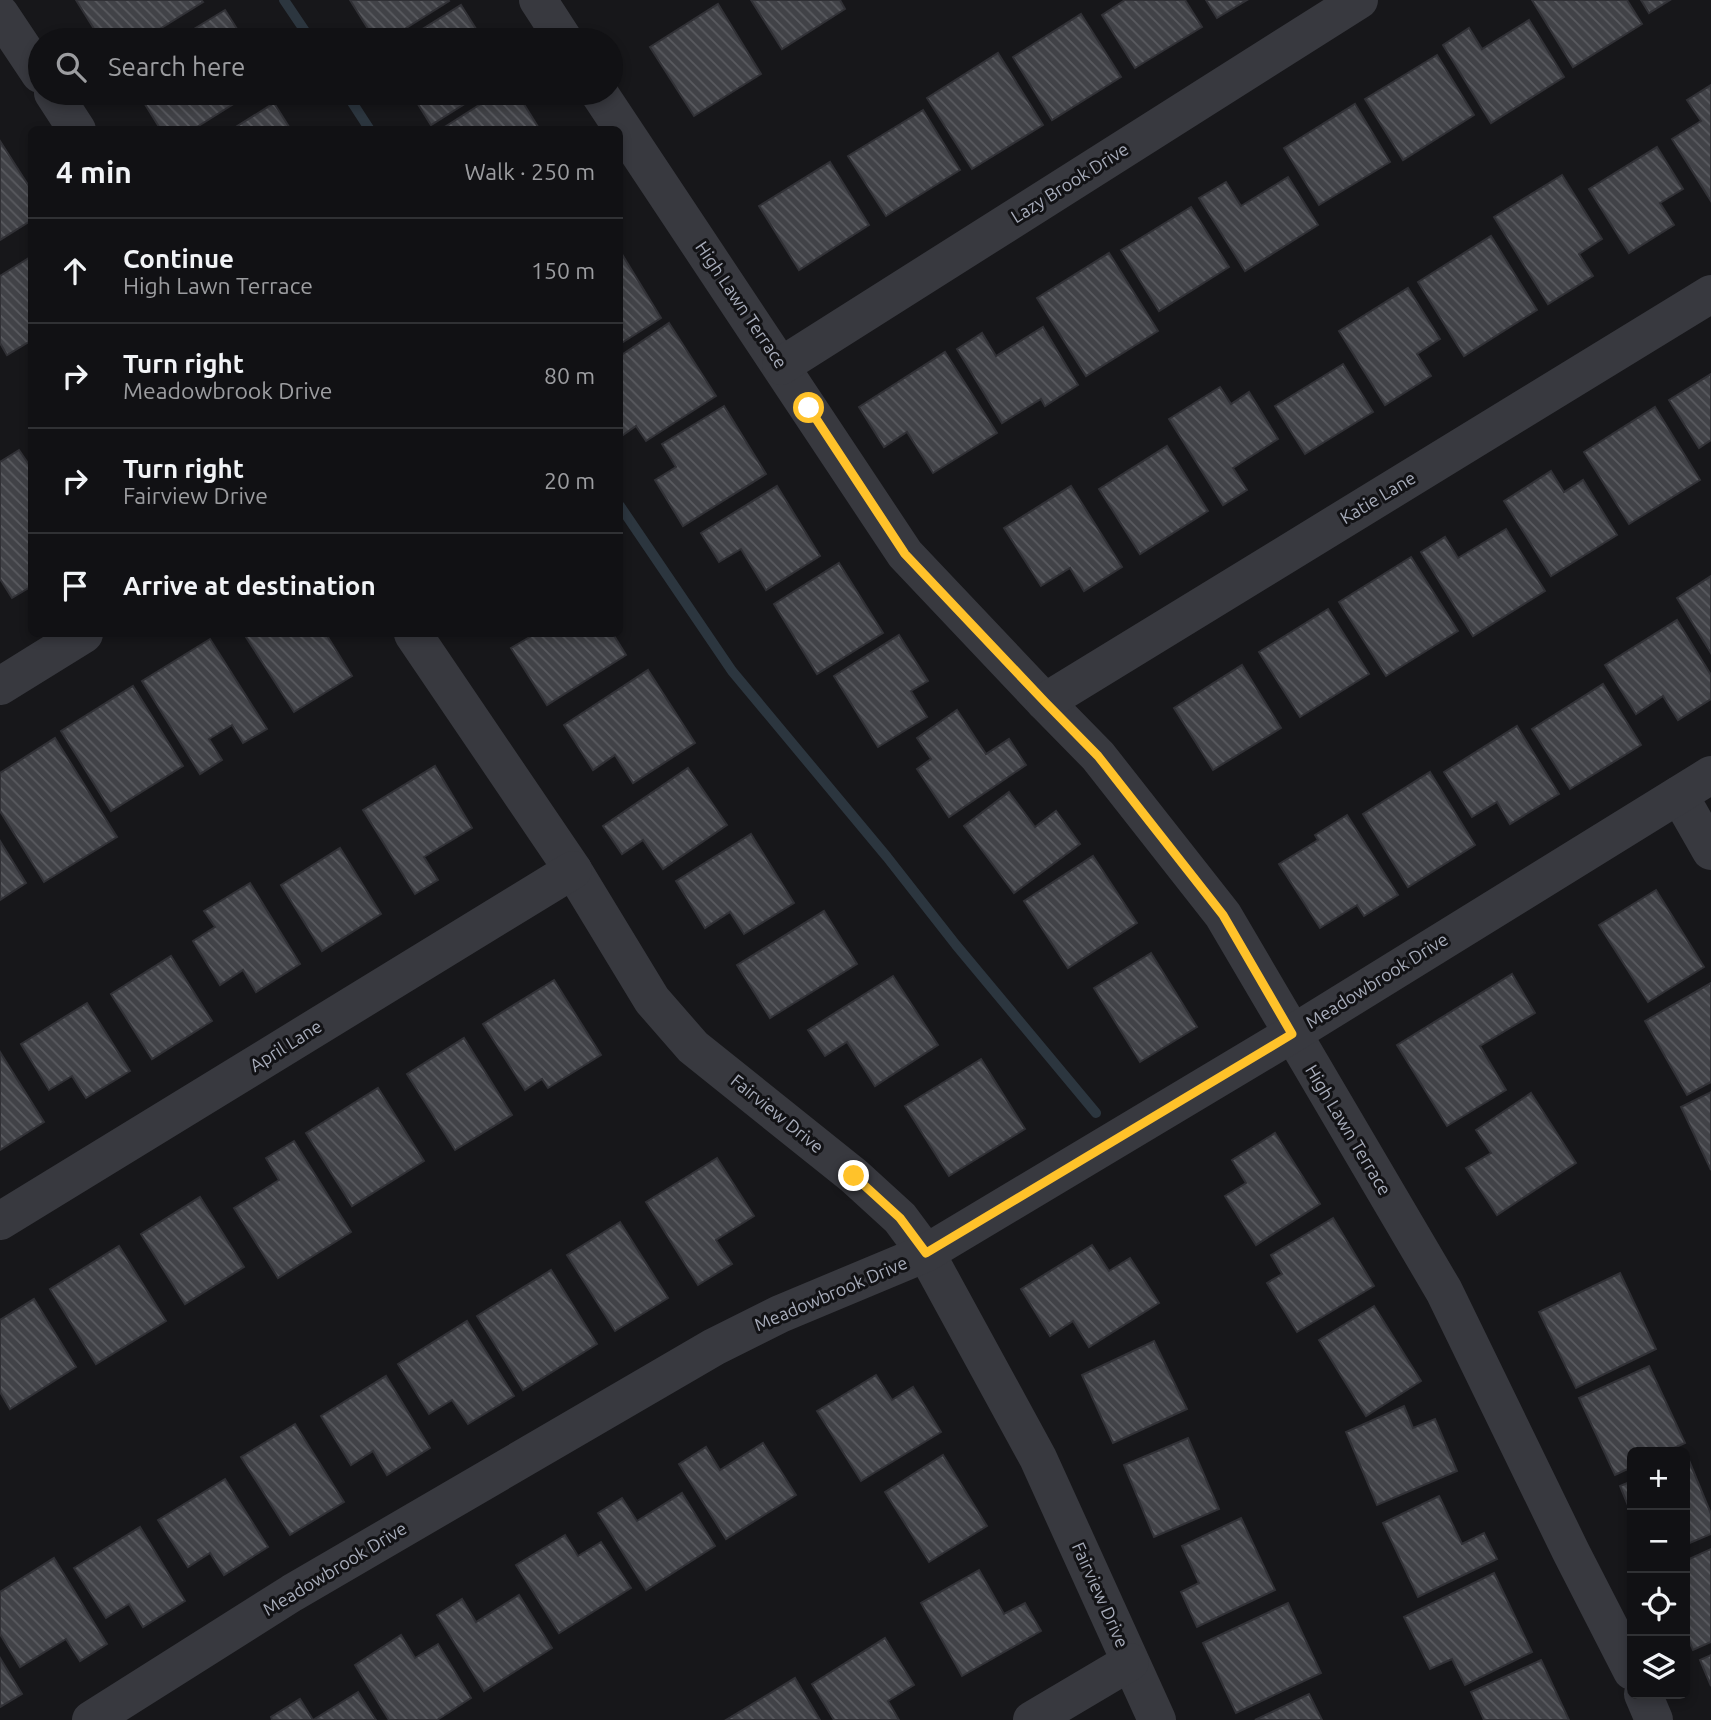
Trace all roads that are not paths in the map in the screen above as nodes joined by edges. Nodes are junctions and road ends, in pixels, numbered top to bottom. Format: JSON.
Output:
{"nodes":[{"id":1,"x":1359,"y":0,"type":"edge"},
{"id":2,"x":0,"y":14,"type":"edge"},
{"id":3,"x":28,"y":56,"type":"edge"},
{"id":4,"x":61,"y":105,"type":"edge"},
{"id":5,"x":607,"y":105,"type":"edge"},
{"id":6,"x":74,"y":126,"type":"edge"},
{"id":7,"x":621,"y":126,"type":"edge"},
{"id":8,"x":623,"y":129,"type":"edge"},
{"id":9,"x":1711,"y":294,"type":"edge"},
{"id":10,"x":782,"y":366,"type":"junction"},
{"id":11,"x":79,"y":637,"type":"edge"},
{"id":12,"x":416,"y":637,"type":"edge"},
{"id":13,"x":0,"y":686,"type":"edge"},
{"id":14,"x":1045,"y":702,"type":"junction"},
{"id":15,"x":1711,"y":775,"type":"edge"},
{"id":16,"x":1679,"y":795,"type":"junction"},
{"id":17,"x":1711,"y":851,"type":"edge"},
{"id":18,"x":573,"y":870,"type":"junction"},
{"id":19,"x":1292,"y":1034,"type":"junction"},
{"id":20,"x":0,"y":1222,"type":"edge"},
{"id":21,"x":926,"y":1253,"type":"junction"},
{"id":22,"x":1627,"y":1661,"type":"edge"},
{"id":23,"x":1130,"y":1662,"type":"junction"},
{"id":24,"x":1645,"y":1699,"type":"edge"},
{"id":25,"x":91,"y":1720,"type":"edge"},
{"id":26,"x":1032,"y":1720,"type":"edge"},
{"id":27,"x":1157,"y":1720,"type":"edge"},
{"id":28,"x":1654,"y":1720,"type":"edge"}],
"edges":[{"from":1,"to":10,"type":"street","name":"Lazy Brook Drive"},
{"from":2,"to":3,"type":"street"},
{"from":4,"to":6,"type":"street"},
{"from":5,"to":7,"type":"street","name":"High Lawn Terrace"},
{"from":8,"to":10,"type":"street","name":"High Lawn Terrace"},
{"from":9,"to":14,"type":"street","name":"Katie Lane"},
{"from":10,"to":14,"type":"street","name":"High Lawn Terrace"},
{"from":11,"to":13,"type":"street"},
{"from":12,"to":18,"type":"street","name":"Fairview Drive"},
{"from":14,"to":19,"type":"street","name":"High Lawn Terrace"},
{"from":15,"to":16,"type":"street","name":"Meadowbrook Drive"},
{"from":16,"to":17,"type":"street"},
{"from":16,"to":19,"type":"street","name":"Meadowbrook Drive"},
{"from":18,"to":20,"type":"street","name":"April Lane"},
{"from":18,"to":21,"type":"street","name":"Fairview Drive"},
{"from":19,"to":21,"type":"street","name":"Meadowbrook Drive"},
{"from":19,"to":22,"type":"street","name":"High Lawn Terrace"},
{"from":21,"to":23,"type":"street","name":"Fairview Drive"},
{"from":21,"to":25,"type":"street","name":"Meadowbrook Drive"},
{"from":23,"to":26,"type":"street"},
{"from":23,"to":27,"type":"street","name":"Fairview Drive"},
{"from":24,"to":28,"type":"street"}]}
